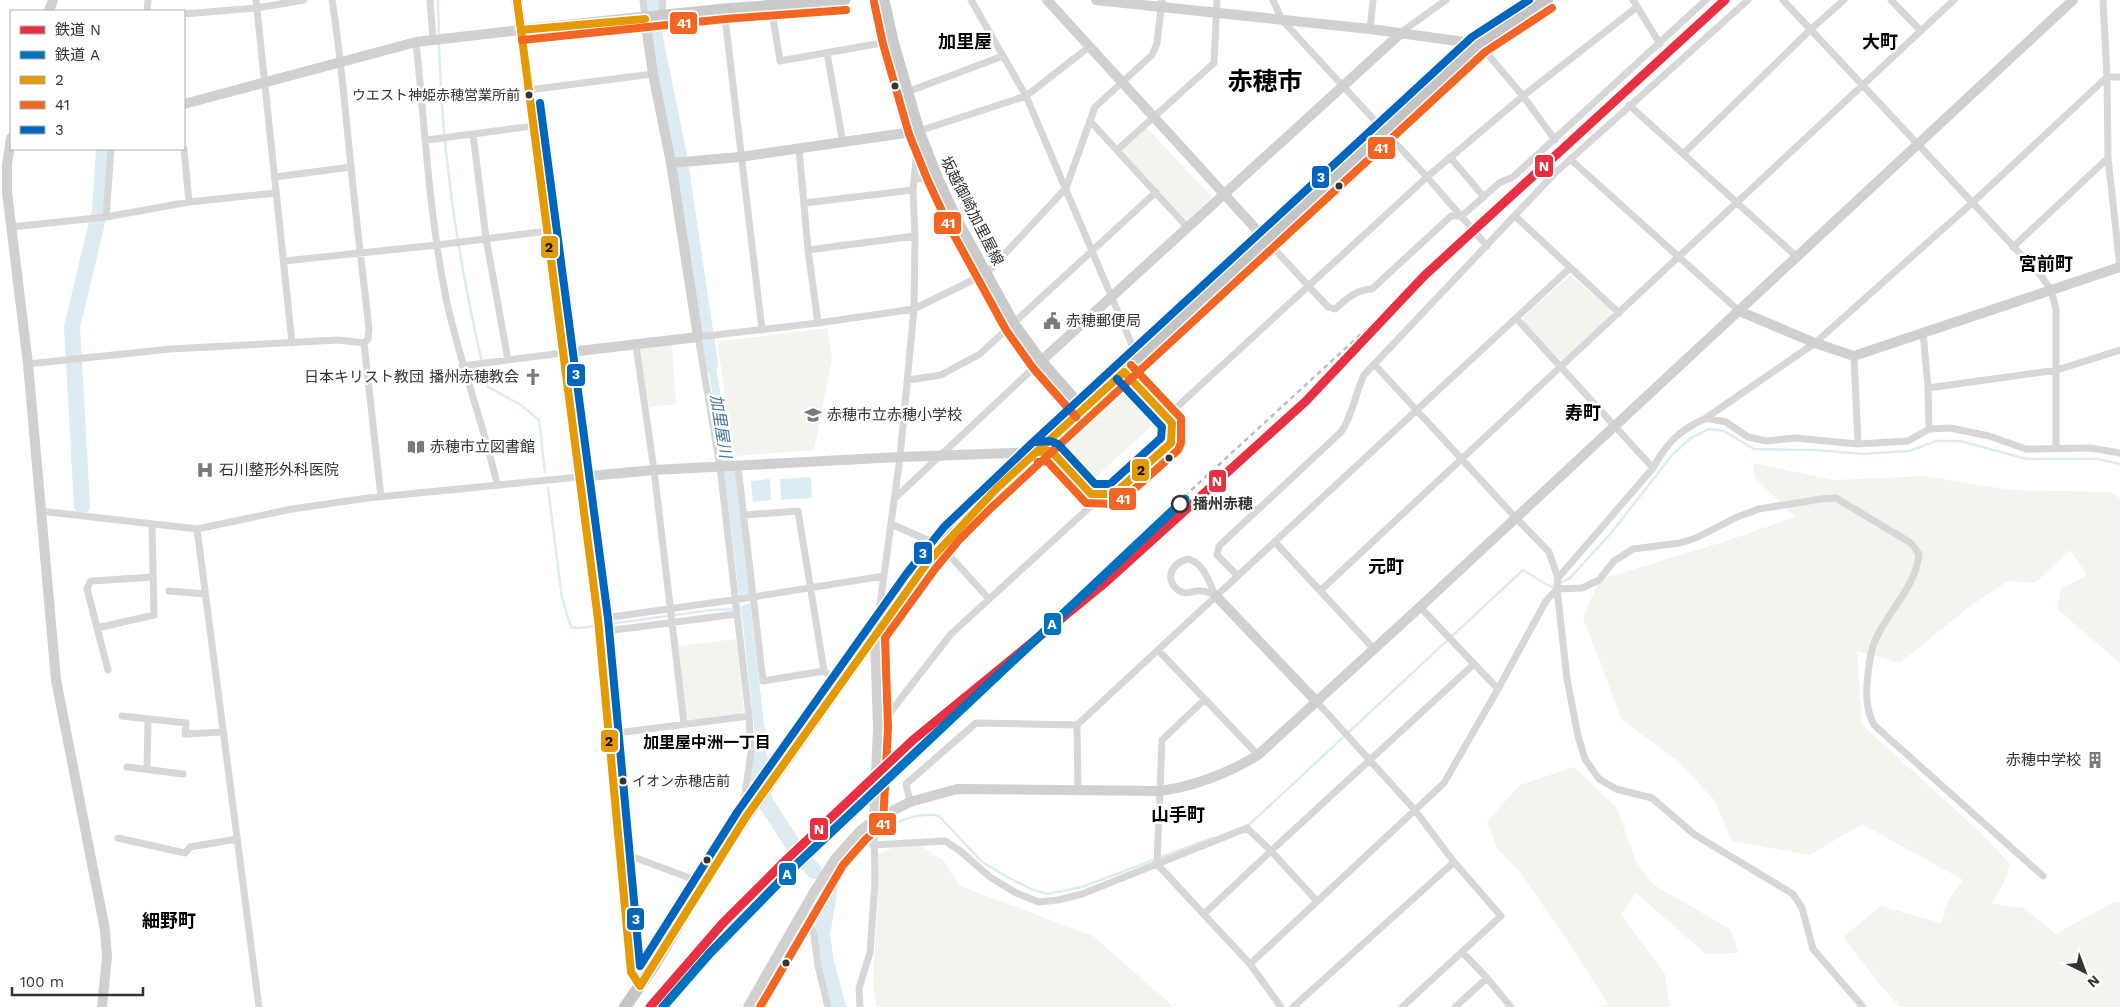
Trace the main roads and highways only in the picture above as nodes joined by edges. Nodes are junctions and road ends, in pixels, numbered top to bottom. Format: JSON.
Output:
{"nodes":[{"id":1,"x":517,"y":0,"type":"edge"},
{"id":2,"x":845,"y":0,"type":"edge"},
{"id":3,"x":884,"y":0,"type":"edge"},
{"id":4,"x":1547,"y":0,"type":"edge"},
{"id":5,"x":769,"y":3,"type":"edge"},
{"id":6,"x":1084,"y":410,"type":"junction"},
{"id":7,"x":625,"y":1007,"type":"edge"}],
"edges":[{"from":1,"to":5,"type":"main road"},
{"from":2,"to":5,"type":"main road"},
{"from":3,"to":6,"type":"main road","name":"坂越御崎加里屋線"},
{"from":4,"to":6,"type":"highway"},
{"from":6,"to":7,"type":"highway"}]}
